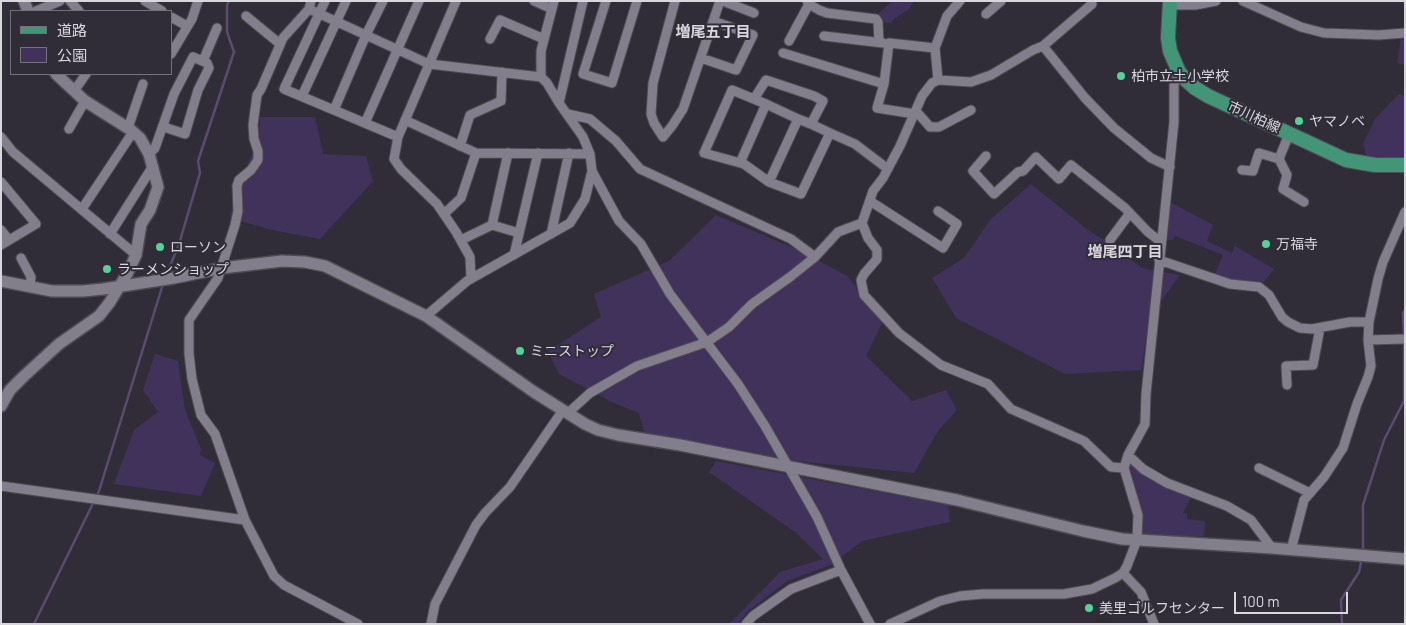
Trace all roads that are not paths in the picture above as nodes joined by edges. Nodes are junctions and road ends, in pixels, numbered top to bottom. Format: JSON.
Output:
{"nodes":[{"id":1,"x":60,"y":1,"type":"edge"},
{"id":2,"x":145,"y":1,"type":"edge"},
{"id":3,"x":198,"y":1,"type":"edge"},
{"id":4,"x":325,"y":1,"type":"edge"},
{"id":5,"x":346,"y":1,"type":"edge"},
{"id":6,"x":383,"y":1,"type":"edge"},
{"id":7,"x":420,"y":1,"type":"edge"},
{"id":8,"x":456,"y":1,"type":"edge"},
{"id":9,"x":534,"y":1,"type":"edge"},
{"id":10,"x":583,"y":1,"type":"edge"},
{"id":11,"x":606,"y":1,"type":"edge"},
{"id":12,"x":637,"y":1,"type":"edge"},
{"id":13,"x":675,"y":1,"type":"edge"},
{"id":14,"x":722,"y":1,"type":"edge"},
{"id":15,"x":960,"y":1,"type":"edge"},
{"id":16,"x":1001,"y":1,"type":"edge"},
{"id":17,"x":1091,"y":1,"type":"edge"},
{"id":18,"x":1216,"y":1,"type":"edge"},
{"id":19,"x":1243,"y":1,"type":"edge"},
{"id":20,"x":808,"y":3,"type":"edge"},
{"id":21,"x":1170,"y":3,"type":"edge"},
{"id":22,"x":310,"y":5,"type":"edge"},
{"id":23,"x":553,"y":5,"type":"edge"},
{"id":24,"x":38,"y":10,"type":"edge"},
{"id":25,"x":160,"y":10,"type":"edge"},
{"id":26,"x":319,"y":13,"type":"junction"},
{"id":27,"x":754,"y":13,"type":"dead end"},
{"id":28,"x":986,"y":14,"type":"dead end"},
{"id":29,"x":246,"y":16,"type":"dead end"},
{"id":30,"x":172,"y":18,"type":"edge"},
{"id":31,"x":336,"y":21,"type":"junction"},
{"id":32,"x":713,"y":21,"type":"junction"},
{"id":33,"x":187,"y":26,"type":"junction"},
{"id":34,"x":217,"y":28,"type":"dead end"},
{"id":35,"x":1405,"y":33,"type":"edge"},
{"id":36,"x":366,"y":35,"type":"junction"},
{"id":37,"x":824,"y":36,"type":"dead end"},
{"id":38,"x":490,"y":39,"type":"dead end"},
{"id":39,"x":544,"y":39,"type":"junction"},
{"id":40,"x":789,"y":41,"type":"dead end"},
{"id":41,"x":879,"y":42,"type":"junction"},
{"id":42,"x":280,"y":44,"type":"junction"},
{"id":43,"x":889,"y":44,"type":"junction"},
{"id":44,"x":1043,"y":46,"type":"junction"},
{"id":45,"x":935,"y":48,"type":"junction"},
{"id":46,"x":397,"y":49,"type":"junction"},
{"id":47,"x":172,"y":52,"type":"edge"},
{"id":48,"x":783,"y":52,"type":"dead end"},
{"id":49,"x":700,"y":58,"type":"junction"},
{"id":50,"x":203,"y":61,"type":"junction"},
{"id":51,"x":429,"y":64,"type":"junction"},
{"id":52,"x":502,"y":72,"type":"junction"},
{"id":53,"x":1179,"y":72,"type":"junction"},
{"id":54,"x":57,"y":75,"type":"edge"},
{"id":55,"x":85,"y":75,"type":"edge"},
{"id":56,"x":540,"y":77,"type":"junction"},
{"id":57,"x":938,"y":80,"type":"junction"},
{"id":58,"x":143,"y":84,"type":"dead end"},
{"id":59,"x":884,"y":84,"type":"junction"},
{"id":60,"x":74,"y":91,"type":"junction"},
{"id":61,"x":302,"y":96,"type":"junction"},
{"id":62,"x":754,"y":99,"type":"junction"},
{"id":63,"x":86,"y":102,"type":"junction"},
{"id":64,"x":559,"y":103,"type":"junction"},
{"id":65,"x":766,"y":104,"type":"junction"},
{"id":66,"x":334,"y":110,"type":"junction"},
{"id":67,"x":971,"y":110,"type":"dead end"},
{"id":68,"x":916,"y":113,"type":"junction"},
{"id":69,"x":568,"y":114,"type":"junction"},
{"id":70,"x":798,"y":119,"type":"junction"},
{"id":71,"x":405,"y":120,"type":"junction"},
{"id":72,"x":365,"y":123,"type":"junction"},
{"id":73,"x":811,"y":124,"type":"junction"},
{"id":74,"x":164,"y":128,"type":"junction"},
{"id":75,"x":69,"y":129,"type":"dead end"},
{"id":76,"x":130,"y":130,"type":"junction"},
{"id":77,"x":830,"y":133,"type":"junction"},
{"id":78,"x":1289,"y":134,"type":"junction"},
{"id":79,"x":1,"y":137,"type":"edge"},
{"id":80,"x":398,"y":138,"type":"junction"},
{"id":81,"x":460,"y":146,"type":"junction"},
{"id":82,"x":476,"y":153,"type":"junction"},
{"id":83,"x":508,"y":153,"type":"junction"},
{"id":84,"x":538,"y":153,"type":"junction"},
{"id":85,"x":569,"y":153,"type":"junction"},
{"id":86,"x":149,"y":154,"type":"junction"},
{"id":87,"x":590,"y":154,"type":"junction"},
{"id":88,"x":986,"y":156,"type":"dead end"},
{"id":89,"x":1279,"y":159,"type":"junction"},
{"id":90,"x":740,"y":163,"type":"junction"},
{"id":91,"x":1405,"y":165,"type":"edge"},
{"id":92,"x":153,"y":166,"type":"junction"},
{"id":93,"x":1170,"y":167,"type":"junction"},
{"id":94,"x":888,"y":169,"type":"junction"},
{"id":95,"x":1242,"y":170,"type":"dead end"},
{"id":96,"x":592,"y":171,"type":"junction"},
{"id":97,"x":1,"y":182,"type":"edge"},
{"id":98,"x":769,"y":182,"type":"junction"},
{"id":99,"x":870,"y":201,"type":"junction"},
{"id":100,"x":1304,"y":202,"type":"dead end"},
{"id":101,"x":82,"y":209,"type":"junction"},
{"id":102,"x":938,"y":211,"type":"dead end"},
{"id":103,"x":1405,"y":212,"type":"edge"},
{"id":104,"x":1130,"y":213,"type":"junction"},
{"id":105,"x":444,"y":214,"type":"junction"},
{"id":106,"x":862,"y":223,"type":"junction"},
{"id":107,"x":492,"y":225,"type":"junction"},
{"id":108,"x":1,"y":230,"type":"edge"},
{"id":109,"x":519,"y":233,"type":"junction"},
{"id":110,"x":110,"y":234,"type":"junction"},
{"id":111,"x":551,"y":234,"type":"junction"},
{"id":112,"x":461,"y":240,"type":"junction"},
{"id":113,"x":1110,"y":240,"type":"dead end"},
{"id":114,"x":5,"y":242,"type":"edge"},
{"id":115,"x":1161,"y":242,"type":"junction"},
{"id":116,"x":136,"y":255,"type":"junction"},
{"id":117,"x":514,"y":255,"type":"junction"},
{"id":118,"x":814,"y":256,"type":"junction"},
{"id":119,"x":21,"y":258,"type":"dead end"},
{"id":120,"x":1159,"y":260,"type":"junction"},
{"id":121,"x":222,"y":268,"type":"junction"},
{"id":122,"x":471,"y":279,"type":"junction"},
{"id":123,"x":1,"y":281,"type":"edge"},
{"id":124,"x":120,"y":286,"type":"junction"},
{"id":125,"x":30,"y":287,"type":"junction"},
{"id":126,"x":426,"y":316,"type":"junction"},
{"id":127,"x":1369,"y":322,"type":"junction"},
{"id":128,"x":1320,"y":328,"type":"junction"},
{"id":129,"x":1368,"y":340,"type":"junction"},
{"id":130,"x":1402,"y":340,"type":"edge"},
{"id":131,"x":707,"y":342,"type":"junction"},
{"id":132,"x":1287,"y":385,"type":"dead end"},
{"id":133,"x":1,"y":406,"type":"edge"},
{"id":134,"x":566,"y":412,"type":"junction"},
{"id":135,"x":1128,"y":455,"type":"junction"},
{"id":136,"x":788,"y":466,"type":"junction"},
{"id":137,"x":1124,"y":468,"type":"junction"},
{"id":138,"x":1259,"y":468,"type":"dead end"},
{"id":139,"x":1,"y":486,"type":"edge"},
{"id":140,"x":1310,"y":493,"type":"junction"},
{"id":141,"x":245,"y":520,"type":"junction"},
{"id":142,"x":1137,"y":540,"type":"junction"},
{"id":143,"x":1272,"y":548,"type":"junction"},
{"id":144,"x":1291,"y":550,"type":"junction"},
{"id":145,"x":1405,"y":559,"type":"edge"},
{"id":146,"x":841,"y":570,"type":"junction"},
{"id":147,"x":1123,"y":573,"type":"junction"},
{"id":148,"x":358,"y":624,"type":"edge"},
{"id":149,"x":431,"y":624,"type":"edge"},
{"id":150,"x":746,"y":624,"type":"edge"},
{"id":151,"x":870,"y":624,"type":"edge"},
{"id":152,"x":890,"y":624,"type":"edge"},
{"id":153,"x":1154,"y":624,"type":"edge"}],
"edges":[{"from":1,"to":24,"type":"street"},
{"from":2,"to":25,"type":"street"},
{"from":3,"to":33,"type":"street"},
{"from":4,"to":26,"type":"street"},
{"from":5,"to":31,"type":"street"},
{"from":6,"to":36,"type":"street"},
{"from":7,"to":46,"type":"street"},
{"from":8,"to":51,"type":"street"},
{"from":9,"to":23,"type":"street"},
{"from":10,"to":64,"type":"street"},
{"from":11,"to":12,"type":"street"},
{"from":13,"to":49,"type":"street"},
{"from":14,"to":27,"type":"street"},
{"from":14,"to":32,"type":"street"},
{"from":15,"to":45,"type":"street"},
{"from":16,"to":28,"type":"street"},
{"from":17,"to":44,"type":"street"},
{"from":18,"to":21,"type":"street"},
{"from":19,"to":35,"type":"street"},
{"from":20,"to":40,"type":"street"},
{"from":20,"to":41,"type":"street"},
{"from":21,"to":53,"type":"main road","name":"市川柏線"},
{"from":22,"to":26,"type":"street"},
{"from":22,"to":42,"type":"street"},
{"from":23,"to":39,"type":"street"},
{"from":26,"to":31,"type":"street"},
{"from":26,"to":61,"type":"street"},
{"from":29,"to":42,"type":"street"},
{"from":30,"to":33,"type":"street"},
{"from":31,"to":36,"type":"street"},
{"from":31,"to":61,"type":"street"},
{"from":32,"to":49,"type":"street"},
{"from":32,"to":49,"type":"street"},
{"from":33,"to":47,"type":"street"},
{"from":34,"to":50,"type":"street"},
{"from":36,"to":46,"type":"street"},
{"from":36,"to":66,"type":"street"},
{"from":37,"to":41,"type":"street"},
{"from":38,"to":39,"type":"street"},
{"from":39,"to":56,"type":"street"},
{"from":41,"to":43,"type":"street"},
{"from":42,"to":121,"type":"street"},
{"from":43,"to":45,"type":"street"},
{"from":43,"to":59,"type":"street"},
{"from":44,"to":57,"type":"street"},
{"from":44,"to":93,"type":"street"},
{"from":45,"to":57,"type":"street"},
{"from":46,"to":51,"type":"street"},
{"from":46,"to":72,"type":"street"},
{"from":48,"to":59,"type":"street"},
{"from":50,"to":74,"type":"street"},
{"from":50,"to":74,"type":"street"},
{"from":51,"to":52,"type":"street"},
{"from":51,"to":71,"type":"street"},
{"from":52,"to":56,"type":"street"},
{"from":52,"to":81,"type":"street"},
{"from":53,"to":78,"type":"main road","name":"市川柏線"},
{"from":53,"to":93,"type":"street"},
{"from":54,"to":60,"type":"street"},
{"from":55,"to":60,"type":"street"},
{"from":56,"to":64,"type":"street"},
{"from":57,"to":68,"type":"street"},
{"from":58,"to":76,"type":"street"},
{"from":59,"to":68,"type":"street"},
{"from":60,"to":63,"type":"street"},
{"from":61,"to":66,"type":"street"},
{"from":62,"to":65,"type":"street"},
{"from":62,"to":73,"type":"street"},
{"from":62,"to":90,"type":"street"},
{"from":63,"to":75,"type":"street"},
{"from":63,"to":76,"type":"street"},
{"from":64,"to":69,"type":"street"},
{"from":65,"to":70,"type":"street"},
{"from":65,"to":90,"type":"street"},
{"from":66,"to":72,"type":"street"},
{"from":67,"to":68,"type":"street"},
{"from":68,"to":94,"type":"street"},
{"from":69,"to":87,"type":"street"},
{"from":69,"to":118,"type":"street"},
{"from":70,"to":73,"type":"street"},
{"from":70,"to":98,"type":"street"},
{"from":71,"to":80,"type":"street"},
{"from":71,"to":81,"type":"street"},
{"from":72,"to":80,"type":"street"},
{"from":73,"to":77,"type":"street"},
{"from":74,"to":86,"type":"street"},
{"from":76,"to":86,"type":"street"},
{"from":76,"to":101,"type":"street"},
{"from":77,"to":94,"type":"street"},
{"from":77,"to":98,"type":"street"},
{"from":78,"to":89,"type":"street"},
{"from":78,"to":91,"type":"main road","name":"市川柏線"},
{"from":79,"to":101,"type":"street"},
{"from":80,"to":105,"type":"street"},
{"from":81,"to":82,"type":"street"},
{"from":82,"to":83,"type":"street"},
{"from":82,"to":105,"type":"street"},
{"from":83,"to":84,"type":"street"},
{"from":83,"to":107,"type":"street"},
{"from":84,"to":85,"type":"street"},
{"from":84,"to":109,"type":"street"},
{"from":85,"to":87,"type":"street"},
{"from":85,"to":111,"type":"street"},
{"from":86,"to":92,"type":"street"},
{"from":87,"to":96,"type":"street"},
{"from":88,"to":104,"type":"street"},
{"from":89,"to":95,"type":"street"},
{"from":89,"to":100,"type":"street"},
{"from":90,"to":98,"type":"street"},
{"from":92,"to":110,"type":"street"},
{"from":92,"to":116,"type":"street"},
{"from":93,"to":115,"type":"street"},
{"from":94,"to":99,"type":"street"},
{"from":96,"to":111,"type":"street"},
{"from":96,"to":131,"type":"street"},
{"from":97,"to":114,"type":"street"},
{"from":99,"to":102,"type":"street"},
{"from":99,"to":106,"type":"street"},
{"from":101,"to":110,"type":"street"},
{"from":103,"to":127,"type":"street"},
{"from":104,"to":113,"type":"street"},
{"from":104,"to":115,"type":"street"},
{"from":105,"to":112,"type":"street"},
{"from":106,"to":118,"type":"street"},
{"from":106,"to":137,"type":"street"},
{"from":107,"to":109,"type":"street"},
{"from":107,"to":112,"type":"street"},
{"from":108,"to":114,"type":"street"},
{"from":109,"to":117,"type":"street"},
{"from":110,"to":116,"type":"street"},
{"from":111,"to":117,"type":"street"},
{"from":112,"to":122,"type":"street"},
{"from":115,"to":120,"type":"street"},
{"from":116,"to":124,"type":"street"},
{"from":117,"to":122,"type":"street"},
{"from":118,"to":131,"type":"street"},
{"from":119,"to":125,"type":"street"},
{"from":120,"to":128,"type":"street"},
{"from":120,"to":135,"type":"street"},
{"from":121,"to":124,"type":"street"},
{"from":121,"to":126,"type":"street"},
{"from":121,"to":141,"type":"street"},
{"from":122,"to":126,"type":"street"},
{"from":123,"to":125,"type":"street"},
{"from":124,"to":125,"type":"street"},
{"from":124,"to":133,"type":"street"},
{"from":126,"to":134,"type":"street"},
{"from":127,"to":128,"type":"street"},
{"from":127,"to":129,"type":"street"},
{"from":128,"to":132,"type":"street"},
{"from":129,"to":130,"type":"street"},
{"from":129,"to":140,"type":"street"},
{"from":131,"to":134,"type":"street"},
{"from":131,"to":136,"type":"street"},
{"from":134,"to":136,"type":"street"},
{"from":134,"to":149,"type":"street"},
{"from":135,"to":137,"type":"street"},
{"from":135,"to":143,"type":"street"},
{"from":136,"to":142,"type":"street"},
{"from":136,"to":146,"type":"street"},
{"from":137,"to":142,"type":"street"},
{"from":138,"to":140,"type":"street"},
{"from":139,"to":141,"type":"street"},
{"from":140,"to":144,"type":"street"},
{"from":141,"to":148,"type":"street"},
{"from":142,"to":143,"type":"street"},
{"from":142,"to":147,"type":"street"},
{"from":143,"to":144,"type":"street"},
{"from":144,"to":145,"type":"street"},
{"from":146,"to":150,"type":"street"},
{"from":146,"to":151,"type":"street"},
{"from":147,"to":152,"type":"street"},
{"from":147,"to":153,"type":"street"}]}
